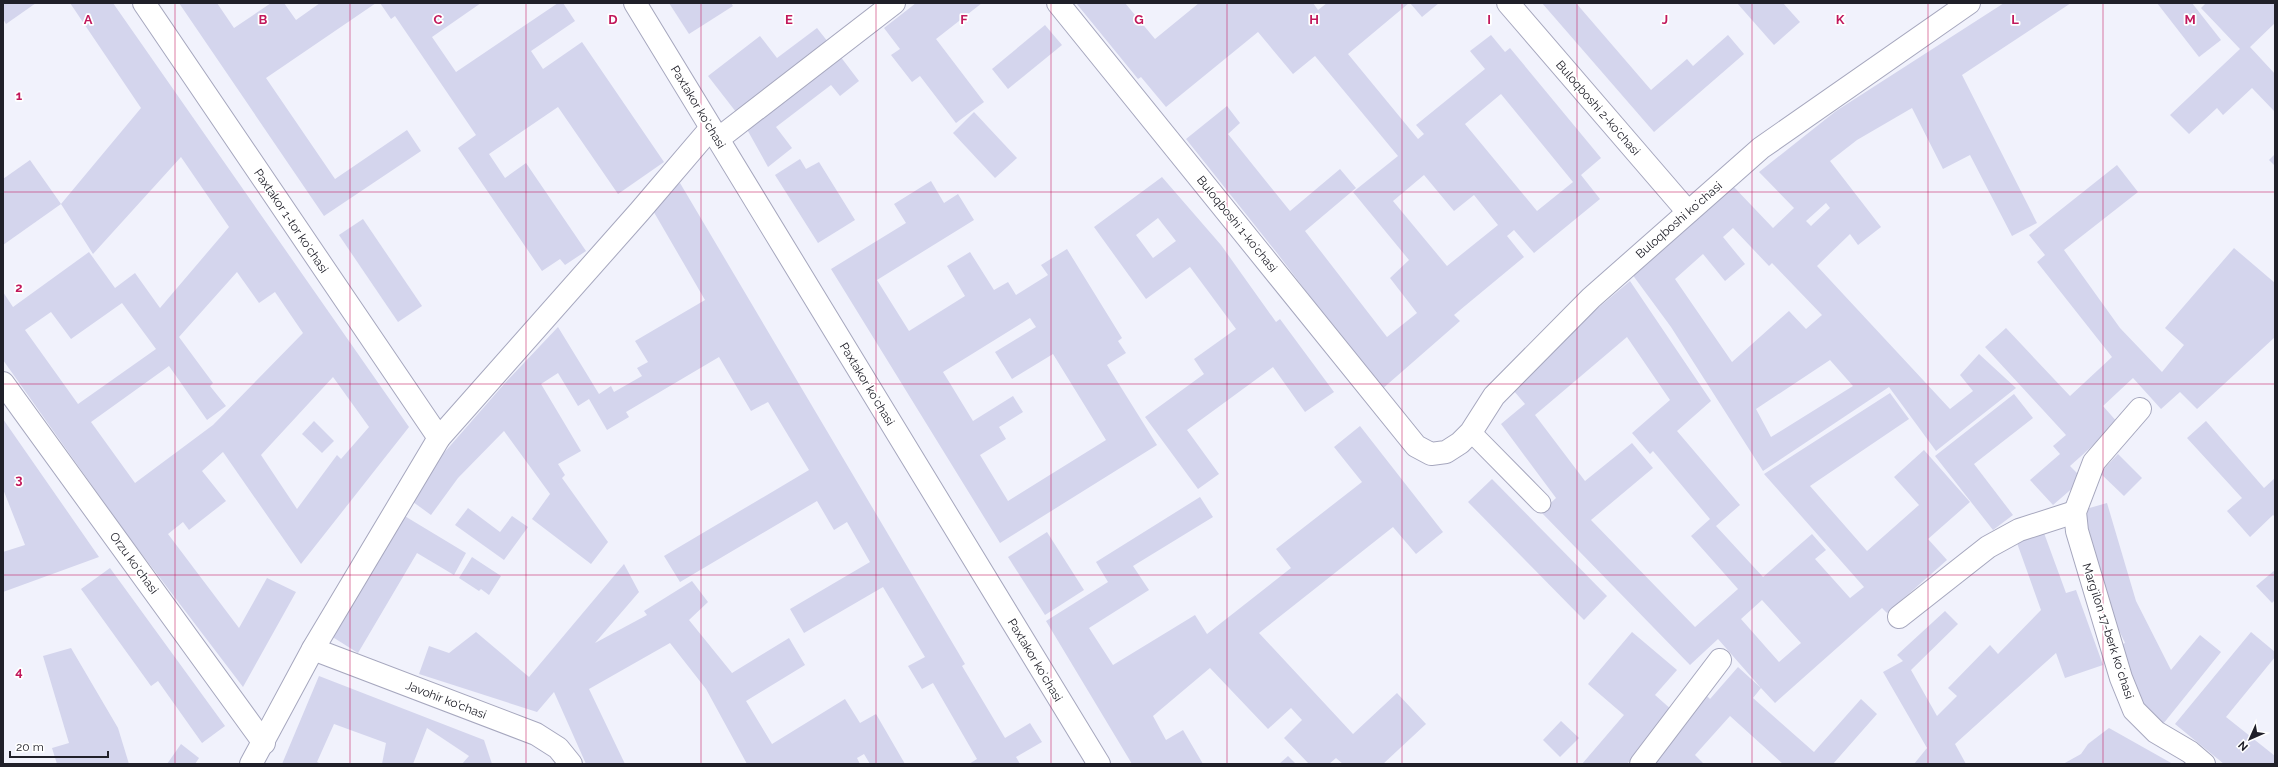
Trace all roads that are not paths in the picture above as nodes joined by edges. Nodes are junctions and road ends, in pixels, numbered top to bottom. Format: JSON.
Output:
{"nodes":[{"id":1,"x":144,"y":3,"type":"edge"},
{"id":2,"x":635,"y":3,"type":"edge"},
{"id":3,"x":894,"y":3,"type":"edge"},
{"id":4,"x":1058,"y":3,"type":"edge"},
{"id":5,"x":1508,"y":3,"type":"edge"},
{"id":6,"x":1969,"y":3,"type":"edge"},
{"id":7,"x":714,"y":134,"type":"junction"},
{"id":8,"x":1688,"y":212,"type":"junction"},
{"id":9,"x":3,"y":383,"type":"edge"},
{"id":10,"x":2140,"y":409,"type":"dead end"},
{"id":11,"x":1472,"y":432,"type":"junction"},
{"id":12,"x":439,"y":438,"type":"junction"},
{"id":13,"x":1416,"y":446,"type":"joint"},
{"id":14,"x":1541,"y":503,"type":"dead end"},
{"id":15,"x":2075,"y":512,"type":"junction"},
{"id":16,"x":1900,"y":617,"type":"dead end"},
{"id":17,"x":313,"y":650,"type":"junction"},
{"id":18,"x":1720,"y":660,"type":"dead end"},
{"id":19,"x":264,"y":743,"type":"junction"},
{"id":20,"x":251,"y":764,"type":"edge"},
{"id":21,"x":571,"y":764,"type":"edge"},
{"id":22,"x":1099,"y":764,"type":"edge"},
{"id":23,"x":1641,"y":764,"type":"edge"},
{"id":24,"x":2204,"y":764,"type":"edge"}],
"edges":[{"from":1,"to":12,"type":"street","name":"Paxtakor 1-tor koʻchasi"},
{"from":2,"to":7,"type":"street","name":"Paxtakor koʻchasi"},
{"from":3,"to":7,"type":"street"},
{"from":4,"to":13,"type":"street","name":"Buloqboshi 1-koʻchasi"},
{"from":5,"to":8,"type":"street","name":"Buloqboshi 2-koʻchasi"},
{"from":6,"to":8,"type":"street","name":"Buloqboshi koʻchasi"},
{"from":7,"to":12,"type":"street"},
{"from":7,"to":22,"type":"street","name":"Paxtakor koʻchasi"},
{"from":8,"to":11,"type":"street","name":"Buloqboshi koʻchasi"},
{"from":9,"to":19,"type":"street","name":"Orzu koʻchasi"},
{"from":10,"to":15,"type":"street","name":"Margʻilon 17-berk koʼchasi"},
{"from":11,"to":13,"type":"street","name":"Buloqboshi koʻchasi"},
{"from":11,"to":14,"type":"lane"},
{"from":12,"to":17,"type":"street"},
{"from":15,"to":16,"type":"street"},
{"from":15,"to":24,"type":"street","name":"Margʻilon 17-berk koʼchasi"},
{"from":17,"to":19,"type":"street"},
{"from":17,"to":21,"type":"street","name":"Javohir ko'chasi"},
{"from":18,"to":23,"type":"street"},
{"from":19,"to":20,"type":"street"}]}
